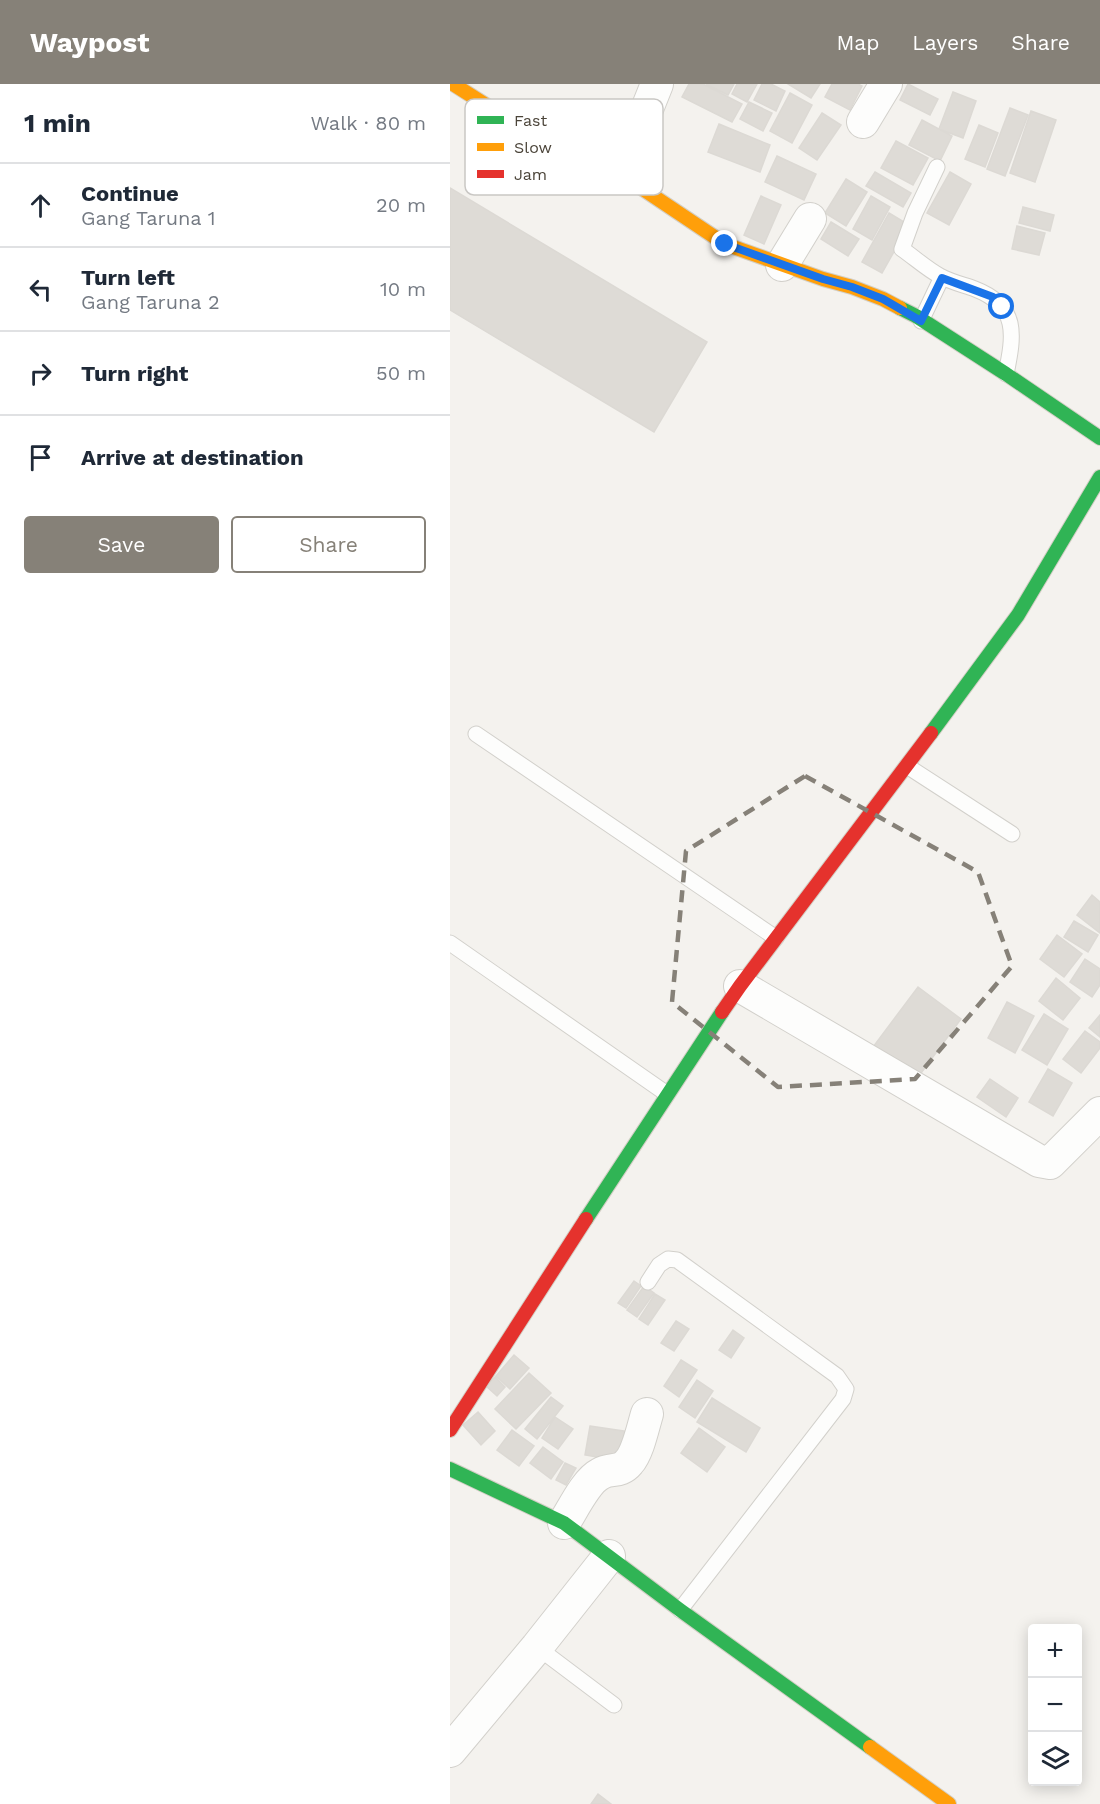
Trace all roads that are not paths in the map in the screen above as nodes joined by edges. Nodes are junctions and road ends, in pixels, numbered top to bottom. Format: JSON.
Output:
{"nodes":[{"id":1,"x":453,"y":84,"type":"edge"},
{"id":2,"x":657,"y":84,"type":"edge"},
{"id":3,"x":886,"y":84,"type":"edge"},
{"id":4,"x":477,"y":99,"type":"edge"},
{"id":5,"x":651,"y":99,"type":"edge"},
{"id":6,"x":863,"y":122,"type":"dead end"},
{"id":7,"x":938,"y":167,"type":"dead end"},
{"id":8,"x":652,"y":195,"type":"edge"},
{"id":9,"x":810,"y":219,"type":"dead end"},
{"id":10,"x":782,"y":265,"type":"junction"},
{"id":11,"x":942,"y":278,"type":"junction"},
{"id":12,"x":921,"y":321,"type":"junction"},
{"id":13,"x":1006,"y":374,"type":"junction"},
{"id":14,"x":1100,"y":438,"type":"edge"},
{"id":15,"x":1100,"y":477,"type":"edge"},
{"id":16,"x":476,"y":734,"type":"dead end"},
{"id":17,"x":907,"y":766,"type":"junction"},
{"id":18,"x":1012,"y":834,"type":"dead end"},
{"id":19,"x":776,"y":938,"type":"junction"},
{"id":20,"x":450,"y":943,"type":"edge"},
{"id":21,"x":740,"y":986,"type":"junction"},
{"id":22,"x":667,"y":1094,"type":"junction"},
{"id":23,"x":1100,"y":1113,"type":"edge"},
{"id":24,"x":648,"y":1282,"type":"dead end"},
{"id":25,"x":648,"y":1414,"type":"dead end"},
{"id":26,"x":450,"y":1430,"type":"edge"},
{"id":27,"x":450,"y":1469,"type":"edge"},
{"id":28,"x":564,"y":1523,"type":"junction"},
{"id":29,"x":609,"y":1556,"type":"junction"},
{"id":30,"x":680,"y":1610,"type":"junction"},
{"id":31,"x":537,"y":1647,"type":"junction"},
{"id":32,"x":614,"y":1705,"type":"dead end"},
{"id":33,"x":450,"y":1751,"type":"edge"},
{"id":34,"x":938,"y":1801,"type":"edge"}],
"edges":[{"from":1,"to":4,"type":"street"},
{"from":2,"to":5,"type":"street"},
{"from":3,"to":6,"type":"street"},
{"from":7,"to":11,"type":"lane"},
{"from":8,"to":10,"type":"street"},
{"from":9,"to":10,"type":"street"},
{"from":10,"to":12,"type":"street"},
{"from":11,"to":12,"type":"lane"},
{"from":11,"to":13,"type":"lane"},
{"from":12,"to":13,"type":"street"},
{"from":13,"to":14,"type":"street"},
{"from":15,"to":17,"type":"street"},
{"from":16,"to":19,"type":"lane"},
{"from":17,"to":18,"type":"lane"},
{"from":17,"to":19,"type":"street"},
{"from":19,"to":21,"type":"street"},
{"from":20,"to":22,"type":"lane"},
{"from":21,"to":22,"type":"street"},
{"from":21,"to":23,"type":"street"},
{"from":22,"to":26,"type":"street"},
{"from":24,"to":30,"type":"lane"},
{"from":25,"to":28,"type":"street"},
{"from":27,"to":28,"type":"street"},
{"from":28,"to":29,"type":"street"},
{"from":29,"to":30,"type":"street"},
{"from":29,"to":31,"type":"street"},
{"from":30,"to":34,"type":"street"},
{"from":31,"to":32,"type":"lane"},
{"from":31,"to":33,"type":"street"}]}
